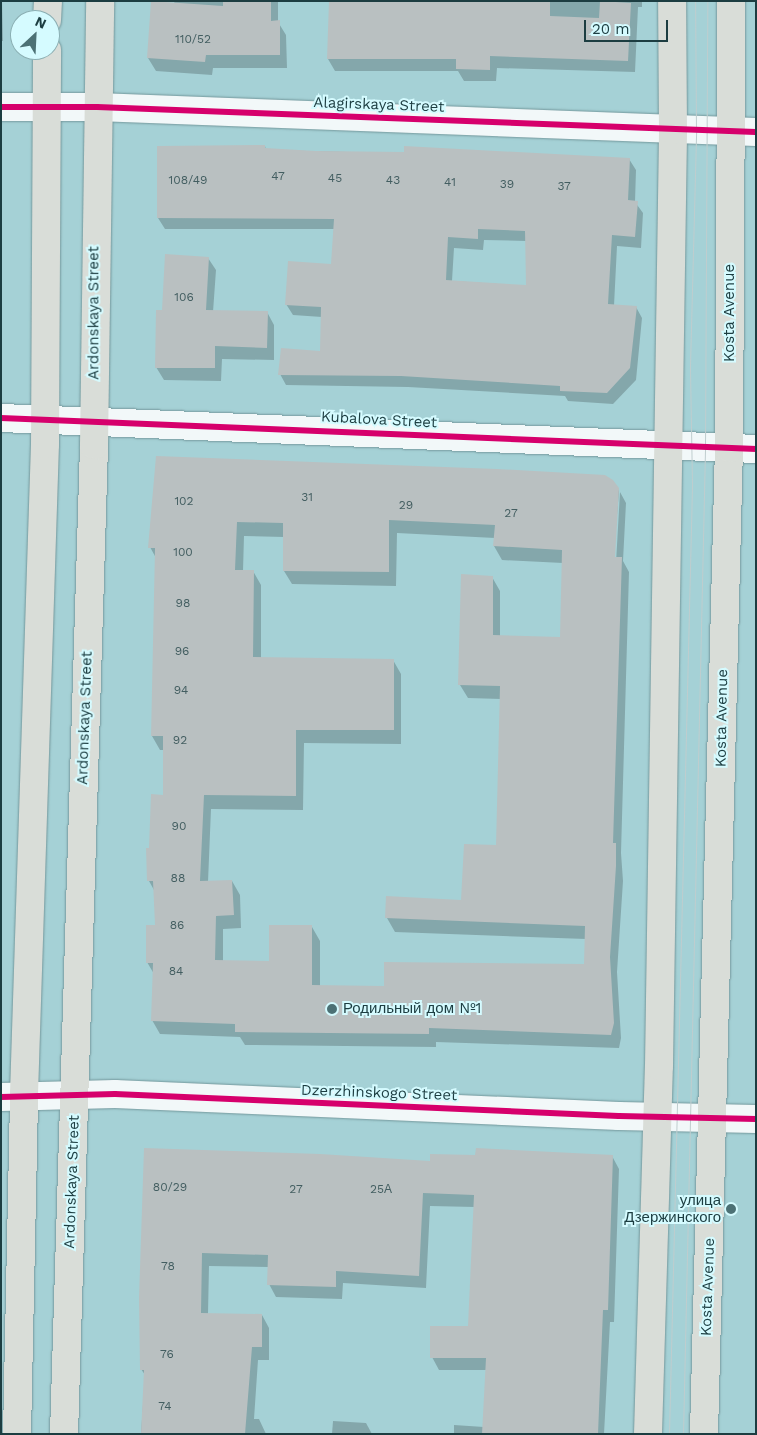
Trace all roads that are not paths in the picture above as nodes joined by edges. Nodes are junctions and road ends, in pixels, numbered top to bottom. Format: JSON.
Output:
{"nodes":[{"id":1,"x":100,"y":1,"type":"edge"},
{"id":2,"x":672,"y":1,"type":"edge"},
{"id":3,"x":731,"y":1,"type":"edge"},
{"id":4,"x":47,"y":60,"type":"edge"},
{"id":5,"x":97,"y":106,"type":"junction"},
{"id":6,"x":1,"y":107,"type":"edge"},
{"id":7,"x":46,"y":107,"type":"junction"},
{"id":8,"x":673,"y":130,"type":"junction"},
{"id":9,"x":743,"y":132,"type":"edge"},
{"id":10,"x":1,"y":418,"type":"edge"},
{"id":11,"x":44,"y":419,"type":"junction"},
{"id":12,"x":94,"y":420,"type":"junction"},
{"id":13,"x":669,"y":448,"type":"junction"},
{"id":14,"x":729,"y":448,"type":"junction"},
{"id":15,"x":756,"y":449,"type":"edge"},
{"id":16,"x":74,"y":1094,"type":"junction"},
{"id":17,"x":13,"y":1096,"type":"edge"},
{"id":18,"x":657,"y":1117,"type":"junction"},
{"id":19,"x":713,"y":1119,"type":"junction"},
{"id":20,"x":756,"y":1119,"type":"edge"},
{"id":21,"x":18,"y":1434,"type":"edge"},
{"id":22,"x":64,"y":1434,"type":"edge"},
{"id":23,"x":648,"y":1434,"type":"edge"},
{"id":24,"x":704,"y":1434,"type":"edge"}],
"edges":[{"from":1,"to":5,"type":"main road","name":"Ardonskaya Street"},
{"from":2,"to":8,"type":"main road"},
{"from":3,"to":9,"type":"main road","name":"Kosta Avenue"},
{"from":4,"to":7,"type":"main road"},
{"from":5,"to":7,"type":"street","name":"Alagirskaya Street"},
{"from":5,"to":8,"type":"street","name":"Alagirskaya Street"},
{"from":5,"to":12,"type":"main road","name":"Ardonskaya Street"},
{"from":6,"to":7,"type":"street","name":"Alagirskaya Street"},
{"from":7,"to":11,"type":"main road"},
{"from":8,"to":9,"type":"street","name":"Alagirskaya Street"},
{"from":8,"to":13,"type":"main road"},
{"from":9,"to":14,"type":"main road","name":"Kosta Avenue"},
{"from":10,"to":11,"type":"street","name":"Kubalova Street"},
{"from":11,"to":12,"type":"street","name":"Kubalova Street"},
{"from":11,"to":17,"type":"main road"},
{"from":12,"to":13,"type":"street","name":"Kubalova Street"},
{"from":12,"to":16,"type":"main road","name":"Ardonskaya Street"},
{"from":13,"to":14,"type":"street","name":"Kubalova Street"},
{"from":13,"to":18,"type":"main road"},
{"from":14,"to":15,"type":"street","name":"Kubalova Street"},
{"from":14,"to":19,"type":"main road","name":"Kosta Avenue"},
{"from":16,"to":17,"type":"street","name":"Dzerzhinskogo Street"},
{"from":16,"to":18,"type":"street","name":"Dzerzhinskogo Street"},
{"from":16,"to":22,"type":"main road","name":"Ardonskaya Street"},
{"from":17,"to":21,"type":"main road"},
{"from":18,"to":19,"type":"street","name":"Dzerzhinskogo Street"},
{"from":18,"to":23,"type":"main road"},
{"from":19,"to":20,"type":"street","name":"Dzerzhinskogo Street"},
{"from":19,"to":24,"type":"main road","name":"Kosta Avenue"}]}
